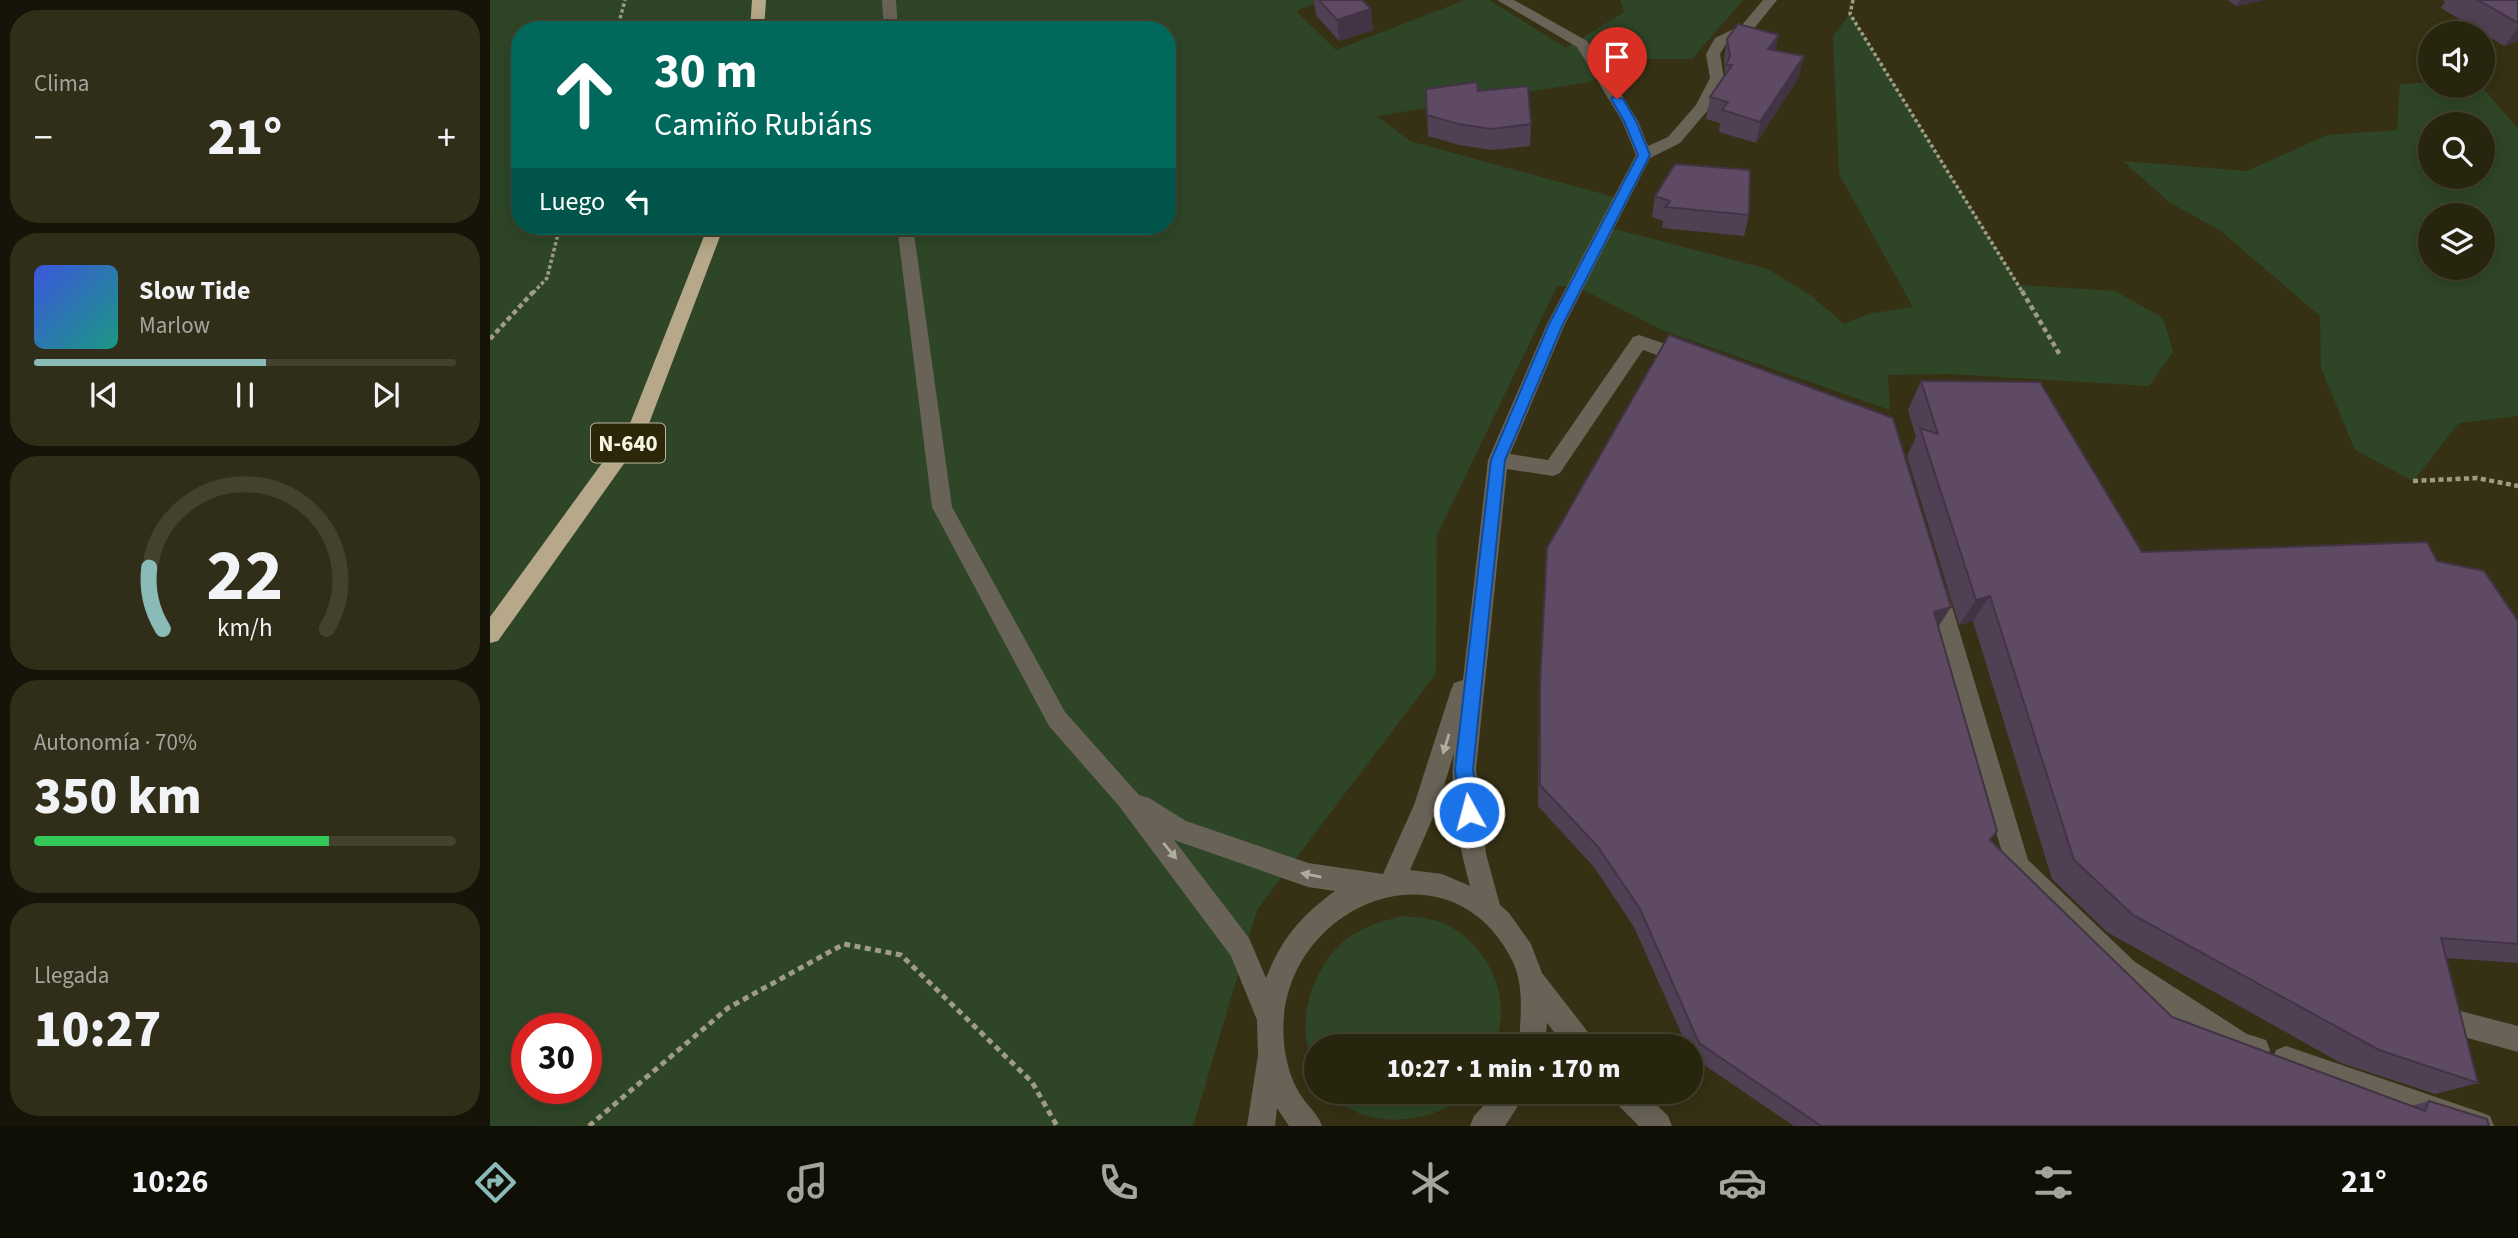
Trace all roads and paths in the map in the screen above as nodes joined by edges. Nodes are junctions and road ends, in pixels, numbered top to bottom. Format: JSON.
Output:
{"nodes":[{"id":1,"x":625,"y":0,"type":"edge"},
{"id":2,"x":759,"y":0,"type":"edge"},
{"id":3,"x":889,"y":0,"type":"edge"},
{"id":4,"x":1504,"y":0,"type":"edge"},
{"id":5,"x":1770,"y":0,"type":"edge"},
{"id":6,"x":1853,"y":0,"type":"edge"},
{"id":7,"x":619,"y":21,"type":"edge"},
{"id":8,"x":758,"y":21,"type":"edge"},
{"id":9,"x":890,"y":21,"type":"edge"},
{"id":10,"x":1644,"y":155,"type":"junction"},
{"id":11,"x":558,"y":235,"type":"edge"},
{"id":12,"x":713,"y":235,"type":"edge"},
{"id":13,"x":906,"y":235,"type":"edge"},
{"id":14,"x":490,"y":339,"type":"edge"},
{"id":15,"x":2060,"y":355,"type":"dead end"},
{"id":16,"x":1705,"y":365,"type":"edge"},
{"id":17,"x":1498,"y":460,"type":"junction"},
{"id":18,"x":2413,"y":481,"type":"dead end"},
{"id":19,"x":2518,"y":485,"type":"edge"},
{"id":20,"x":1927,"y":562,"type":"edge"},
{"id":21,"x":1478,"y":631,"type":"junction"},
{"id":22,"x":490,"y":634,"type":"edge"},
{"id":23,"x":1127,"y":798,"type":"junction"},
{"id":24,"x":1385,"y":883,"type":"junction"},
{"id":25,"x":1489,"y":911,"type":"junction"},
{"id":26,"x":1532,"y":981,"type":"junction"},
{"id":27,"x":1269,"y":1017,"type":"junction"},
{"id":28,"x":2441,"y":1019,"type":"edge"},
{"id":29,"x":1533,"y":1034,"type":"edge"},
{"id":30,"x":1572,"y":1034,"type":"edge"},
{"id":31,"x":2518,"y":1039,"type":"edge"},
{"id":32,"x":1270,"y":1053,"type":"junction"},
{"id":33,"x":1504,"y":1104,"type":"edge"},
{"id":34,"x":1637,"y":1104,"type":"edge"},
{"id":35,"x":589,"y":1126,"type":"edge"},
{"id":36,"x":1057,"y":1126,"type":"edge"},
{"id":37,"x":1261,"y":1126,"type":"edge"},
{"id":38,"x":1308,"y":1126,"type":"edge"},
{"id":39,"x":1484,"y":1126,"type":"edge"},
{"id":40,"x":1658,"y":1126,"type":"edge"},
{"id":41,"x":2480,"y":1126,"type":"edge"}],
"edges":[{"from":1,"to":7,"type":"path"},
{"from":2,"to":8,"type":"highway"},
{"from":3,"to":9,"type":"street"},
{"from":4,"to":10,"type":"street"},
{"from":5,"to":10,"type":"street"},
{"from":6,"to":15,"type":"path"},
{"from":10,"to":17,"type":"street"},
{"from":11,"to":14,"type":"path"},
{"from":12,"to":22,"type":"highway","number":"N-640"},
{"from":13,"to":23,"type":"street"},
{"from":16,"to":17,"type":"street"},
{"from":17,"to":21,"type":"street"},
{"from":18,"to":19,"type":"path"},
{"from":20,"to":41,"type":"street"},
{"from":21,"to":24,"type":"street","one_way":true},
{"from":21,"to":25,"type":"street"},
{"from":24,"to":23,"type":"street","one_way":true},
{"from":23,"to":27,"type":"street","one_way":true},
{"from":24,"to":25,"type":"street"},
{"from":24,"to":27,"type":"street"},
{"from":25,"to":26,"type":"street"},
{"from":26,"to":29,"type":"street"},
{"from":26,"to":30,"type":"street"},
{"from":27,"to":32,"type":"street"},
{"from":28,"to":31,"type":"street"},
{"from":32,"to":37,"type":"street"},
{"from":32,"to":38,"type":"street"},
{"from":33,"to":39,"type":"street"},
{"from":34,"to":40,"type":"street"},
{"from":35,"to":36,"type":"path"}]}
